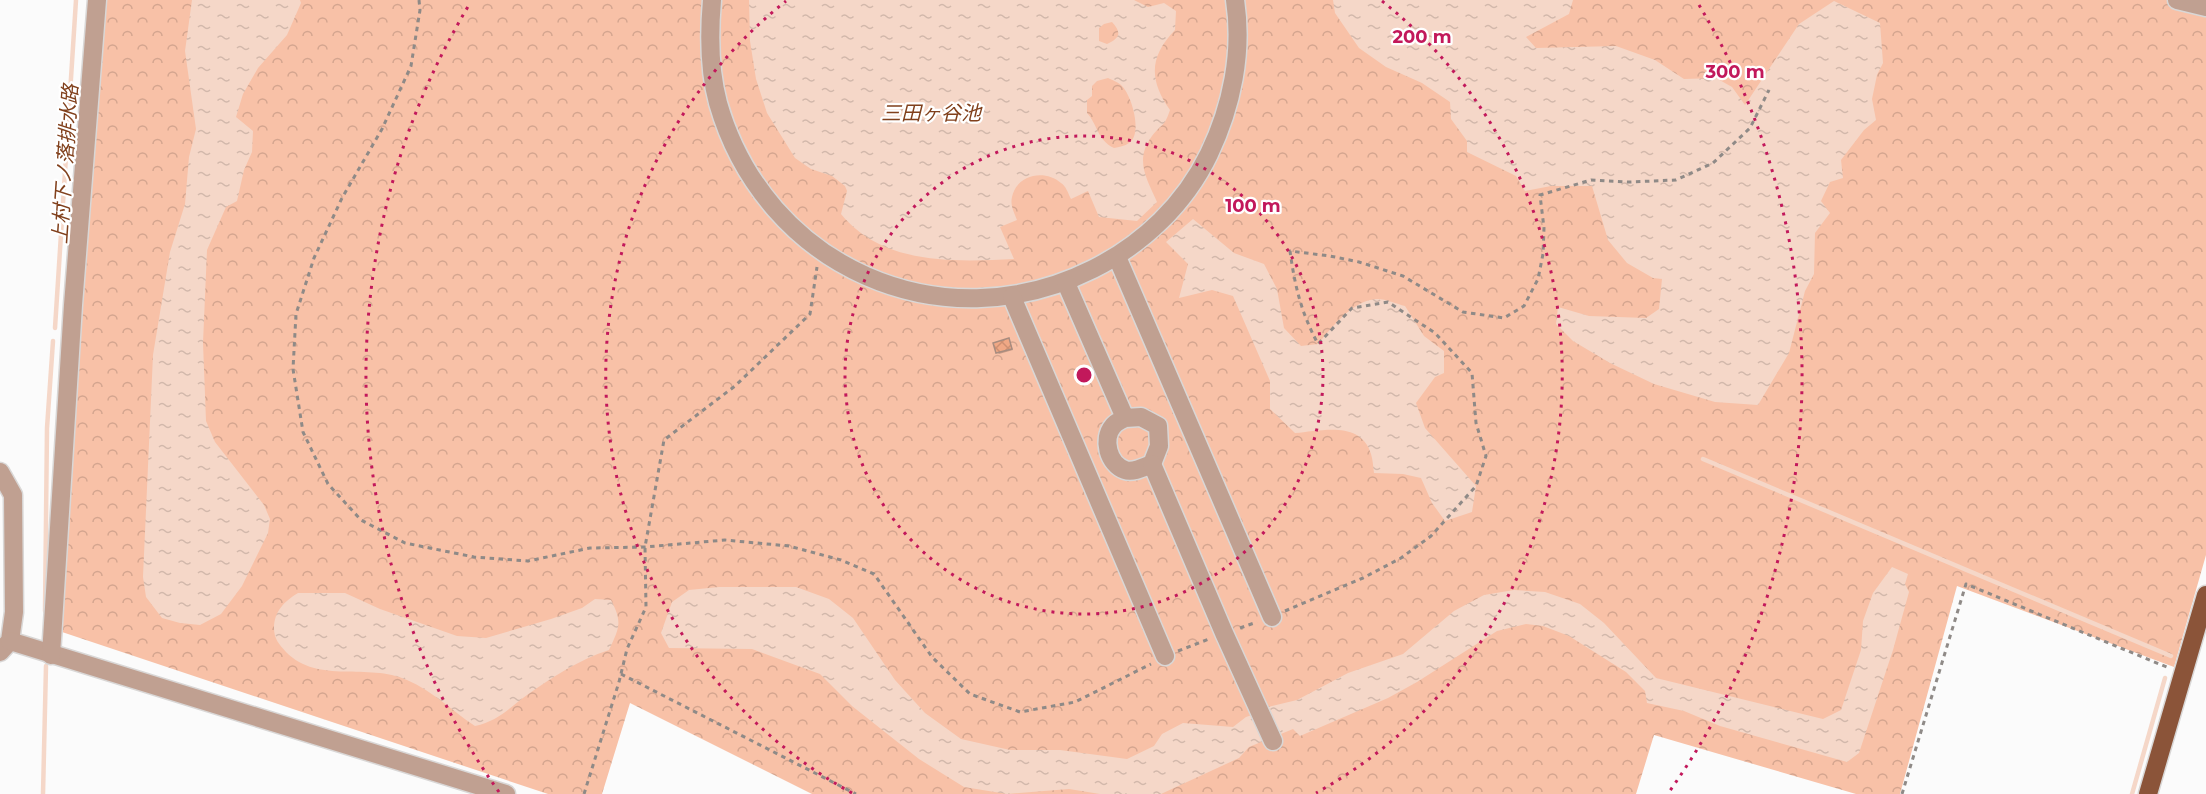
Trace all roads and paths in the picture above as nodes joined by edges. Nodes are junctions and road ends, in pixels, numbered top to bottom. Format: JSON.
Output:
{"nodes":[{"id":1,"x":97,"y":0,"type":"edge"},
{"id":2,"x":419,"y":0,"type":"edge"},
{"id":3,"x":712,"y":0,"type":"edge"},
{"id":4,"x":1234,"y":0,"type":"edge"},
{"id":5,"x":2177,"y":0,"type":"edge"},
{"id":6,"x":2206,"y":7,"type":"edge"},
{"id":7,"x":1769,"y":90,"type":"dead end"},
{"id":8,"x":820,"y":250,"type":"junction"},
{"id":9,"x":1117,"y":257,"type":"junction"},
{"id":10,"x":1066,"y":283,"type":"junction"},
{"id":11,"x":1012,"y":297,"type":"junction"},
{"id":12,"x":1125,"y":418,"type":"junction"},
{"id":13,"x":1152,"y":464,"type":"junction"},
{"id":14,"x":0,"y":472,"type":"edge"},
{"id":15,"x":645,"y":547,"type":"junction"},
{"id":16,"x":2206,"y":596,"type":"edge"},
{"id":17,"x":1272,"y":617,"type":"junction"},
{"id":18,"x":1224,"y":633,"type":"junction"},
{"id":19,"x":5,"y":647,"type":"edge"},
{"id":20,"x":51,"y":655,"type":"junction"},
{"id":21,"x":1165,"y":656,"type":"junction"},
{"id":22,"x":621,"y":674,"type":"junction"},
{"id":23,"x":2183,"y":674,"type":"junction"},
{"id":24,"x":1273,"y":741,"type":"dead end"},
{"id":25,"x":506,"y":794,"type":"edge"},
{"id":26,"x":584,"y":794,"type":"edge"},
{"id":27,"x":856,"y":794,"type":"edge"},
{"id":28,"x":1902,"y":794,"type":"edge"},
{"id":29,"x":2148,"y":794,"type":"edge"}],
"edges":[{"from":1,"to":20,"type":"street"},
{"from":2,"to":15,"type":"path"},
{"from":3,"to":8,"type":"street"},
{"from":4,"to":9,"type":"street"},
{"from":5,"to":6,"type":"street"},
{"from":7,"to":17,"type":"path"},
{"from":8,"to":11,"type":"street"},
{"from":8,"to":15,"type":"path"},
{"from":9,"to":10,"type":"street"},
{"from":9,"to":17,"type":"street"},
{"from":10,"to":11,"type":"street"},
{"from":10,"to":12,"type":"street"},
{"from":11,"to":21,"type":"street"},
{"from":12,"to":13,"type":"street"},
{"from":12,"to":13,"type":"street"},
{"from":13,"to":18,"type":"street"},
{"from":14,"to":19,"type":"street"},
{"from":15,"to":21,"type":"path"},
{"from":15,"to":22,"type":"path"},
{"from":16,"to":23,"type":"main road"},
{"from":17,"to":18,"type":"path"},
{"from":18,"to":21,"type":"path"},
{"from":18,"to":24,"type":"street"},
{"from":19,"to":20,"type":"street"},
{"from":20,"to":25,"type":"street"},
{"from":22,"to":26,"type":"path"},
{"from":22,"to":27,"type":"path"},
{"from":23,"to":28,"type":"path"},
{"from":23,"to":29,"type":"main road"}]}
